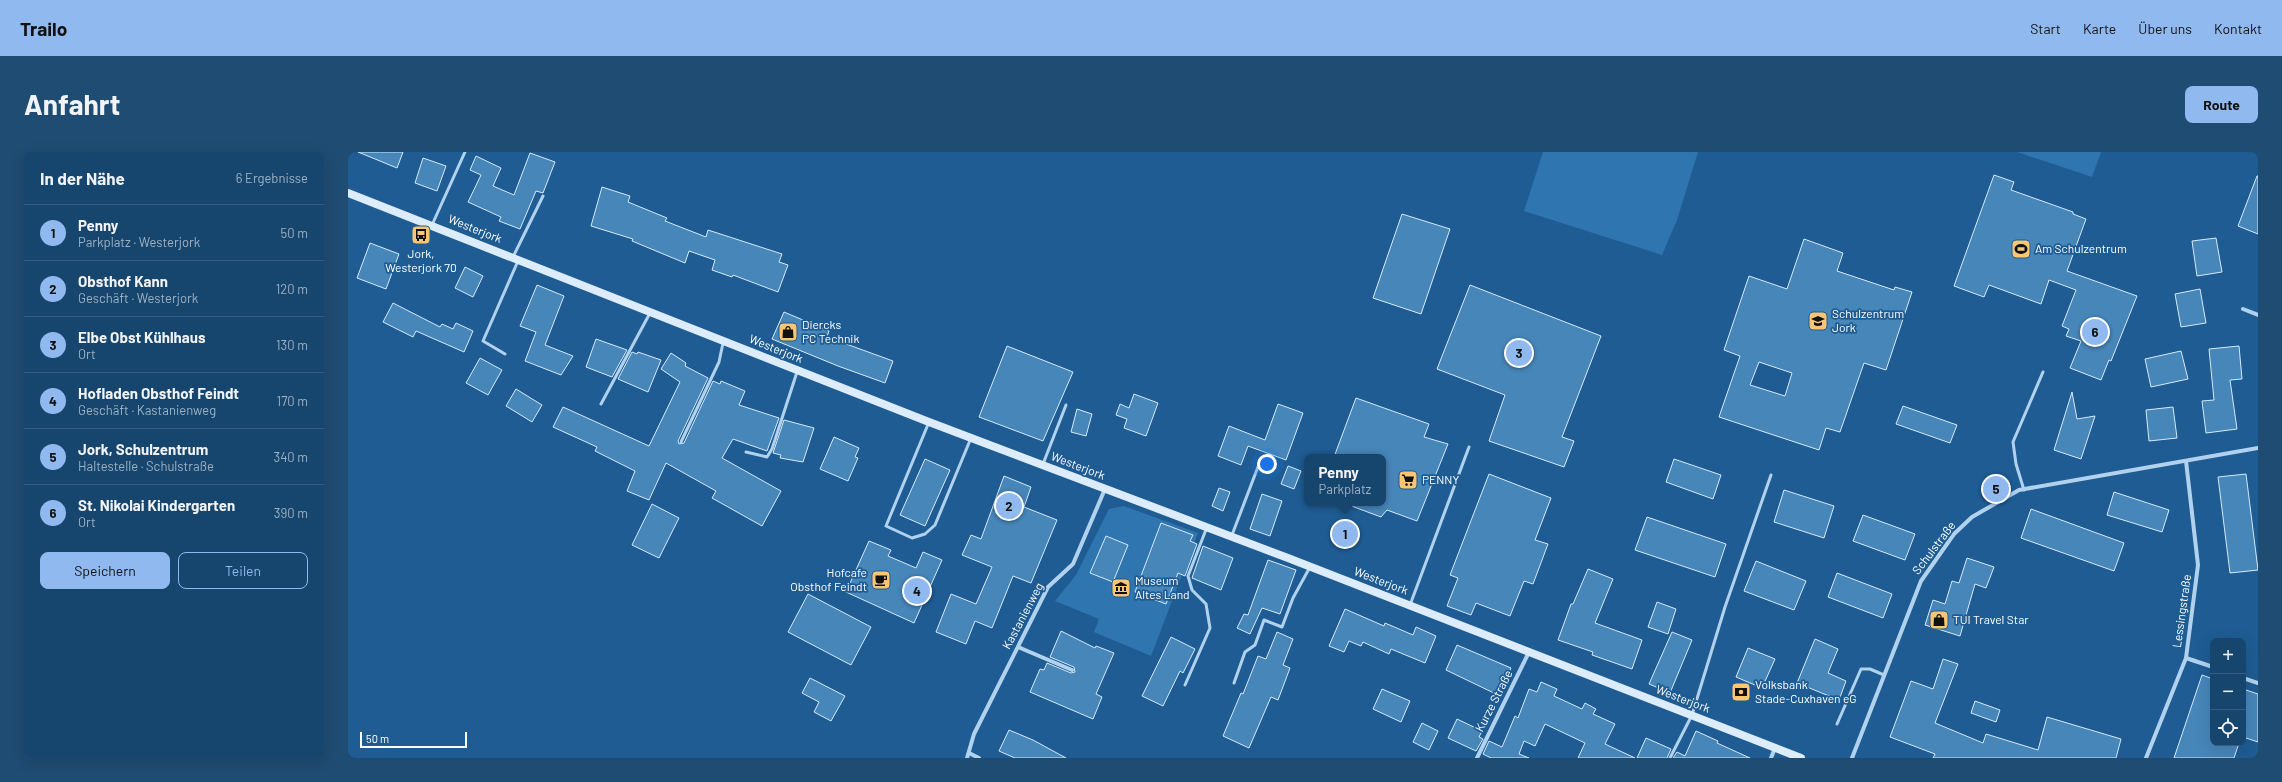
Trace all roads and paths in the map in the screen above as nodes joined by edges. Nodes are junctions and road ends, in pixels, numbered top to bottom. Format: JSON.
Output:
{"nodes":[{"id":1,"x":464,"y":152,"type":"edge"},
{"id":2,"x":348,"y":193,"type":"edge"},
{"id":3,"x":543,"y":196,"type":"dead end"},
{"id":4,"x":432,"y":225,"type":"junction"},
{"id":5,"x":516,"y":258,"type":"junction"},
{"id":6,"x":2243,"y":310,"type":"dead end"},
{"id":7,"x":650,"y":312,"type":"junction"},
{"id":8,"x":2258,"y":315,"type":"edge"},
{"id":9,"x":724,"y":341,"type":"junction"},
{"id":10,"x":505,"y":354,"type":"dead end"},
{"id":11,"x":798,"y":370,"type":"junction"},
{"id":12,"x":2043,"y":372,"type":"dead end"},
{"id":13,"x":601,"y":404,"type":"dead end"},
{"id":14,"x":1066,"y":405,"type":"dead end"},
{"id":15,"x":929,"y":422,"type":"junction"},
{"id":16,"x":971,"y":438,"type":"junction"},
{"id":17,"x":681,"y":442,"type":"dead end"},
{"id":18,"x":1469,"y":447,"type":"dead end"},
{"id":19,"x":2258,"y":448,"type":"edge"},
{"id":20,"x":746,"y":452,"type":"dead end"},
{"id":21,"x":1261,"y":458,"type":"dead end"},
{"id":22,"x":2186,"y":461,"type":"junction"},
{"id":23,"x":1043,"y":466,"type":"junction"},
{"id":24,"x":1771,"y":475,"type":"dead end"},
{"id":25,"x":1105,"y":489,"type":"junction"},
{"id":26,"x":2024,"y":490,"type":"junction"},
{"id":27,"x":1207,"y":527,"type":"junction"},
{"id":28,"x":1231,"y":536,"type":"junction"},
{"id":29,"x":1310,"y":567,"type":"junction"},
{"id":30,"x":1410,"y":605,"type":"junction"},
{"id":31,"x":1018,"y":647,"type":"junction"},
{"id":32,"x":1530,"y":652,"type":"junction"},
{"id":33,"x":2186,"y":658,"type":"junction"},
{"id":34,"x":2210,"y":666,"type":"edge"},
{"id":35,"x":1072,"y":670,"type":"dead end"},
{"id":36,"x":1884,"y":675,"type":"junction"},
{"id":37,"x":2246,"y":679,"type":"edge"},
{"id":38,"x":1234,"y":683,"type":"dead end"},
{"id":39,"x":2258,"y":683,"type":"edge"},
{"id":40,"x":1185,"y":685,"type":"dead end"},
{"id":41,"x":1692,"y":716,"type":"junction"},
{"id":42,"x":1838,"y":724,"type":"dead end"},
{"id":43,"x":1776,"y":748,"type":"junction"},
{"id":44,"x":970,"y":753,"type":"junction"},
{"id":45,"x":967,"y":758,"type":"edge"},
{"id":46,"x":979,"y":758,"type":"edge"},
{"id":47,"x":1476,"y":758,"type":"edge"},
{"id":48,"x":1670,"y":758,"type":"edge"},
{"id":49,"x":1771,"y":758,"type":"edge"},
{"id":50,"x":1802,"y":758,"type":"edge"},
{"id":51,"x":1852,"y":758,"type":"edge"},
{"id":52,"x":2146,"y":758,"type":"edge"}],
"edges":[{"from":1,"to":4,"type":"lane"},
{"from":2,"to":4,"type":"main road","name":"Westerjork"},
{"from":3,"to":5,"type":"lane"},
{"from":4,"to":5,"type":"main road","name":"Westerjork"},
{"from":5,"to":7,"type":"main road","name":"Westerjork"},
{"from":5,"to":10,"type":"lane"},
{"from":6,"to":8,"type":"street"},
{"from":7,"to":9,"type":"main road","name":"Westerjork"},
{"from":7,"to":13,"type":"lane"},
{"from":9,"to":11,"type":"main road","name":"Westerjork"},
{"from":9,"to":17,"type":"lane"},
{"from":11,"to":15,"type":"main road","name":"Westerjork"},
{"from":11,"to":20,"type":"lane"},
{"from":12,"to":26,"type":"lane"},
{"from":14,"to":23,"type":"lane"},
{"from":15,"to":16,"type":"main road","name":"Westerjork"},
{"from":15,"to":16,"type":"lane"},
{"from":16,"to":23,"type":"main road","name":"Westerjork"},
{"from":18,"to":30,"type":"lane"},
{"from":19,"to":22,"type":"street","name":"Schulstraße"},
{"from":21,"to":28,"type":"lane"},
{"from":22,"to":26,"type":"street","name":"Schulstraße"},
{"from":22,"to":33,"type":"street","name":"Lessingstraße"},
{"from":23,"to":25,"type":"main road","name":"Westerjork"},
{"from":24,"to":41,"type":"lane"},
{"from":25,"to":27,"type":"main road","name":"Westerjork"},
{"from":25,"to":31,"type":"street","name":"Kastanienweg"},
{"from":26,"to":36,"type":"street","name":"Schulstraße"},
{"from":27,"to":28,"type":"main road","name":"Westerjork"},
{"from":27,"to":40,"type":"lane"},
{"from":28,"to":29,"type":"main road","name":"Westerjork"},
{"from":29,"to":30,"type":"main road","name":"Westerjork"},
{"from":29,"to":38,"type":"lane"},
{"from":30,"to":32,"type":"main road","name":"Westerjork"},
{"from":31,"to":35,"type":"street"},
{"from":31,"to":44,"type":"street","name":"Kastanienweg"},
{"from":32,"to":41,"type":"main road","name":"Westerjork"},
{"from":32,"to":47,"type":"street","name":"Kurze Straße"},
{"from":33,"to":34,"type":"street"},
{"from":33,"to":52,"type":"street","name":"Lessingstraße"},
{"from":36,"to":42,"type":"lane"},
{"from":36,"to":51,"type":"street","name":"Schulstraße"},
{"from":37,"to":39,"type":"street"},
{"from":41,"to":43,"type":"main road","name":"Westerjork"},
{"from":41,"to":48,"type":"lane"},
{"from":43,"to":49,"type":"street"},
{"from":43,"to":50,"type":"main road","name":"Westerjork"},
{"from":44,"to":45,"type":"street","name":"Kastanienweg"},
{"from":44,"to":46,"type":"street"}]}
